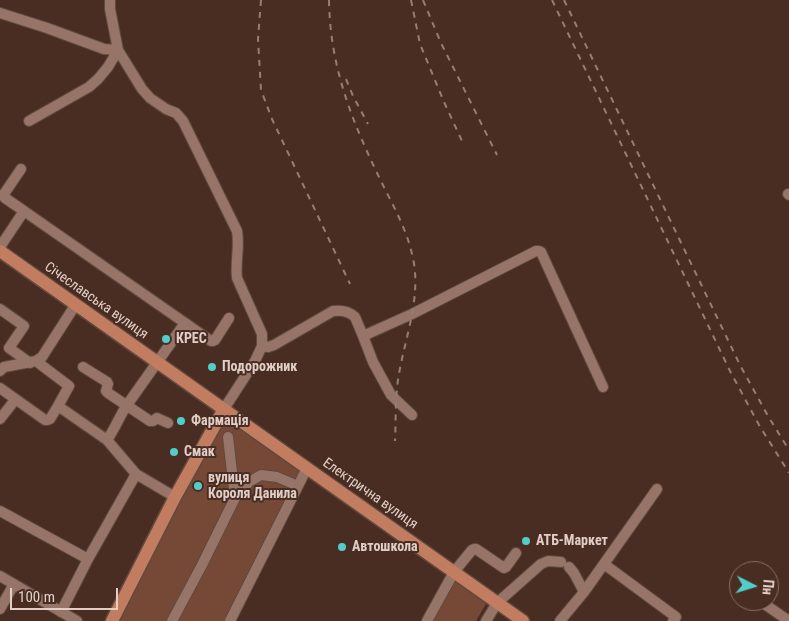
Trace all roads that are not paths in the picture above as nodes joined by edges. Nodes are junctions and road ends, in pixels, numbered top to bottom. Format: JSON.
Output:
{"nodes":[{"id":1,"x":110,"y":0,"type":"edge"},
{"id":2,"x":0,"y":13,"type":"edge"},
{"id":3,"x":118,"y":50,"type":"junction"},
{"id":4,"x":29,"y":121,"type":"dead end"},
{"id":5,"x":21,"y":169,"type":"dead end"},
{"id":6,"x":24,"y":211,"type":"junction"},
{"id":7,"x":0,"y":247,"type":"edge"},
{"id":8,"x":0,"y":251,"type":"edge"},
{"id":9,"x":76,"y":304,"type":"junction"},
{"id":10,"x":0,"y":309,"type":"edge"},
{"id":11,"x":229,"y":318,"type":"dead end"},
{"id":12,"x":185,"y":322,"type":"junction"},
{"id":13,"x":363,"y":336,"type":"junction"},
{"id":14,"x":262,"y":346,"type":"junction"},
{"id":15,"x":4,"y":347,"type":"edge"},
{"id":16,"x":33,"y":362,"type":"junction"},
{"id":17,"x":157,"y":362,"type":"junction"},
{"id":18,"x":83,"y":367,"type":"dead end"},
{"id":19,"x":0,"y":371,"type":"edge"},
{"id":20,"x":603,"y":387,"type":"dead end"},
{"id":21,"x":0,"y":388,"type":"edge"},
{"id":22,"x":15,"y":400,"type":"junction"},
{"id":23,"x":127,"y":405,"type":"junction"},
{"id":24,"x":58,"y":406,"type":"junction"},
{"id":25,"x":224,"y":410,"type":"junction"},
{"id":26,"x":412,"y":415,"type":"dead end"},
{"id":27,"x":0,"y":419,"type":"edge"},
{"id":28,"x":168,"y":423,"type":"dead end"},
{"id":29,"x":228,"y":437,"type":"dead end"},
{"id":30,"x":107,"y":440,"type":"junction"},
{"id":31,"x":307,"y":468,"type":"junction"},
{"id":32,"x":136,"y":474,"type":"junction"},
{"id":33,"x":298,"y":486,"type":"junction"},
{"id":34,"x":657,"y":489,"type":"dead end"},
{"id":35,"x":175,"y":497,"type":"junction"},
{"id":36,"x":235,"y":498,"type":"junction"},
{"id":37,"x":0,"y":511,"type":"edge"},
{"id":38,"x":516,"y":553,"type":"dead end"},
{"id":39,"x":88,"y":559,"type":"junction"},
{"id":40,"x":604,"y":564,"type":"junction"},
{"id":41,"x":454,"y":572,"type":"junction"},
{"id":42,"x":0,"y":576,"type":"edge"},
{"id":43,"x":14,"y":584,"type":"junction"},
{"id":44,"x":584,"y":592,"type":"junction"},
{"id":45,"x":497,"y":603,"type":"junction"},
{"id":46,"x":0,"y":609,"type":"edge"},
{"id":47,"x":774,"y":611,"type":"edge"},
{"id":48,"x":61,"y":612,"type":"junction"},
{"id":49,"x":77,"y":621,"type":"edge"},
{"id":50,"x":112,"y":621,"type":"edge"},
{"id":51,"x":172,"y":621,"type":"edge"},
{"id":52,"x":230,"y":621,"type":"edge"},
{"id":53,"x":427,"y":621,"type":"edge"},
{"id":54,"x":486,"y":621,"type":"edge"},
{"id":55,"x":523,"y":621,"type":"edge"},
{"id":56,"x":560,"y":621,"type":"edge"},
{"id":57,"x":673,"y":621,"type":"edge"},
{"id":58,"x":788,"y":621,"type":"edge"}],
"edges":[{"from":1,"to":3,"type":"street"},
{"from":2,"to":3,"type":"street"},
{"from":3,"to":4,"type":"street"},
{"from":3,"to":14,"type":"street"},
{"from":5,"to":6,"type":"street"},
{"from":6,"to":7,"type":"street"},
{"from":6,"to":12,"type":"street"},
{"from":8,"to":9,"type":"main road","name":"Січеславська вулиця"},
{"from":9,"to":16,"type":"street"},
{"from":9,"to":17,"type":"main road","name":"Січеславська вулиця"},
{"from":10,"to":15,"type":"street"},
{"from":11,"to":12,"type":"street"},
{"from":12,"to":17,"type":"street"},
{"from":13,"to":14,"type":"street"},
{"from":13,"to":20,"type":"street"},
{"from":13,"to":26,"type":"street"},
{"from":14,"to":25,"type":"street"},
{"from":15,"to":16,"type":"street"},
{"from":16,"to":19,"type":"street"},
{"from":16,"to":24,"type":"street"},
{"from":17,"to":23,"type":"street"},
{"from":17,"to":25,"type":"main road","name":"Січеславська вулиця"},
{"from":18,"to":23,"type":"street"},
{"from":21,"to":22,"type":"street"},
{"from":22,"to":24,"type":"street"},
{"from":22,"to":27,"type":"street"},
{"from":23,"to":28,"type":"street"},
{"from":23,"to":30,"type":"street"},
{"from":24,"to":30,"type":"street"},
{"from":25,"to":31,"type":"main road","name":"Електрична вулиця"},
{"from":25,"to":35,"type":"main road"},
{"from":29,"to":36,"type":"street"},
{"from":30,"to":32,"type":"street"},
{"from":31,"to":33,"type":"street"},
{"from":31,"to":41,"type":"main road","name":"Електрична вулиця"},
{"from":32,"to":35,"type":"street"},
{"from":32,"to":39,"type":"street"},
{"from":33,"to":36,"type":"street"},
{"from":33,"to":52,"type":"street"},
{"from":34,"to":40,"type":"street"},
{"from":35,"to":50,"type":"main road"},
{"from":36,"to":51,"type":"street"},
{"from":37,"to":39,"type":"street"},
{"from":38,"to":41,"type":"street"},
{"from":39,"to":48,"type":"street"},
{"from":40,"to":44,"type":"street"},
{"from":40,"to":57,"type":"street"},
{"from":41,"to":45,"type":"main road","name":"Електрична вулиця"},
{"from":41,"to":53,"type":"street"},
{"from":42,"to":43,"type":"street"},
{"from":43,"to":46,"type":"street"},
{"from":43,"to":48,"type":"street"},
{"from":44,"to":45,"type":"street"},
{"from":44,"to":56,"type":"street"},
{"from":45,"to":54,"type":"street"},
{"from":45,"to":55,"type":"main road","name":"Електрична вулиця"},
{"from":47,"to":58,"type":"street"},
{"from":48,"to":49,"type":"street"}]}
